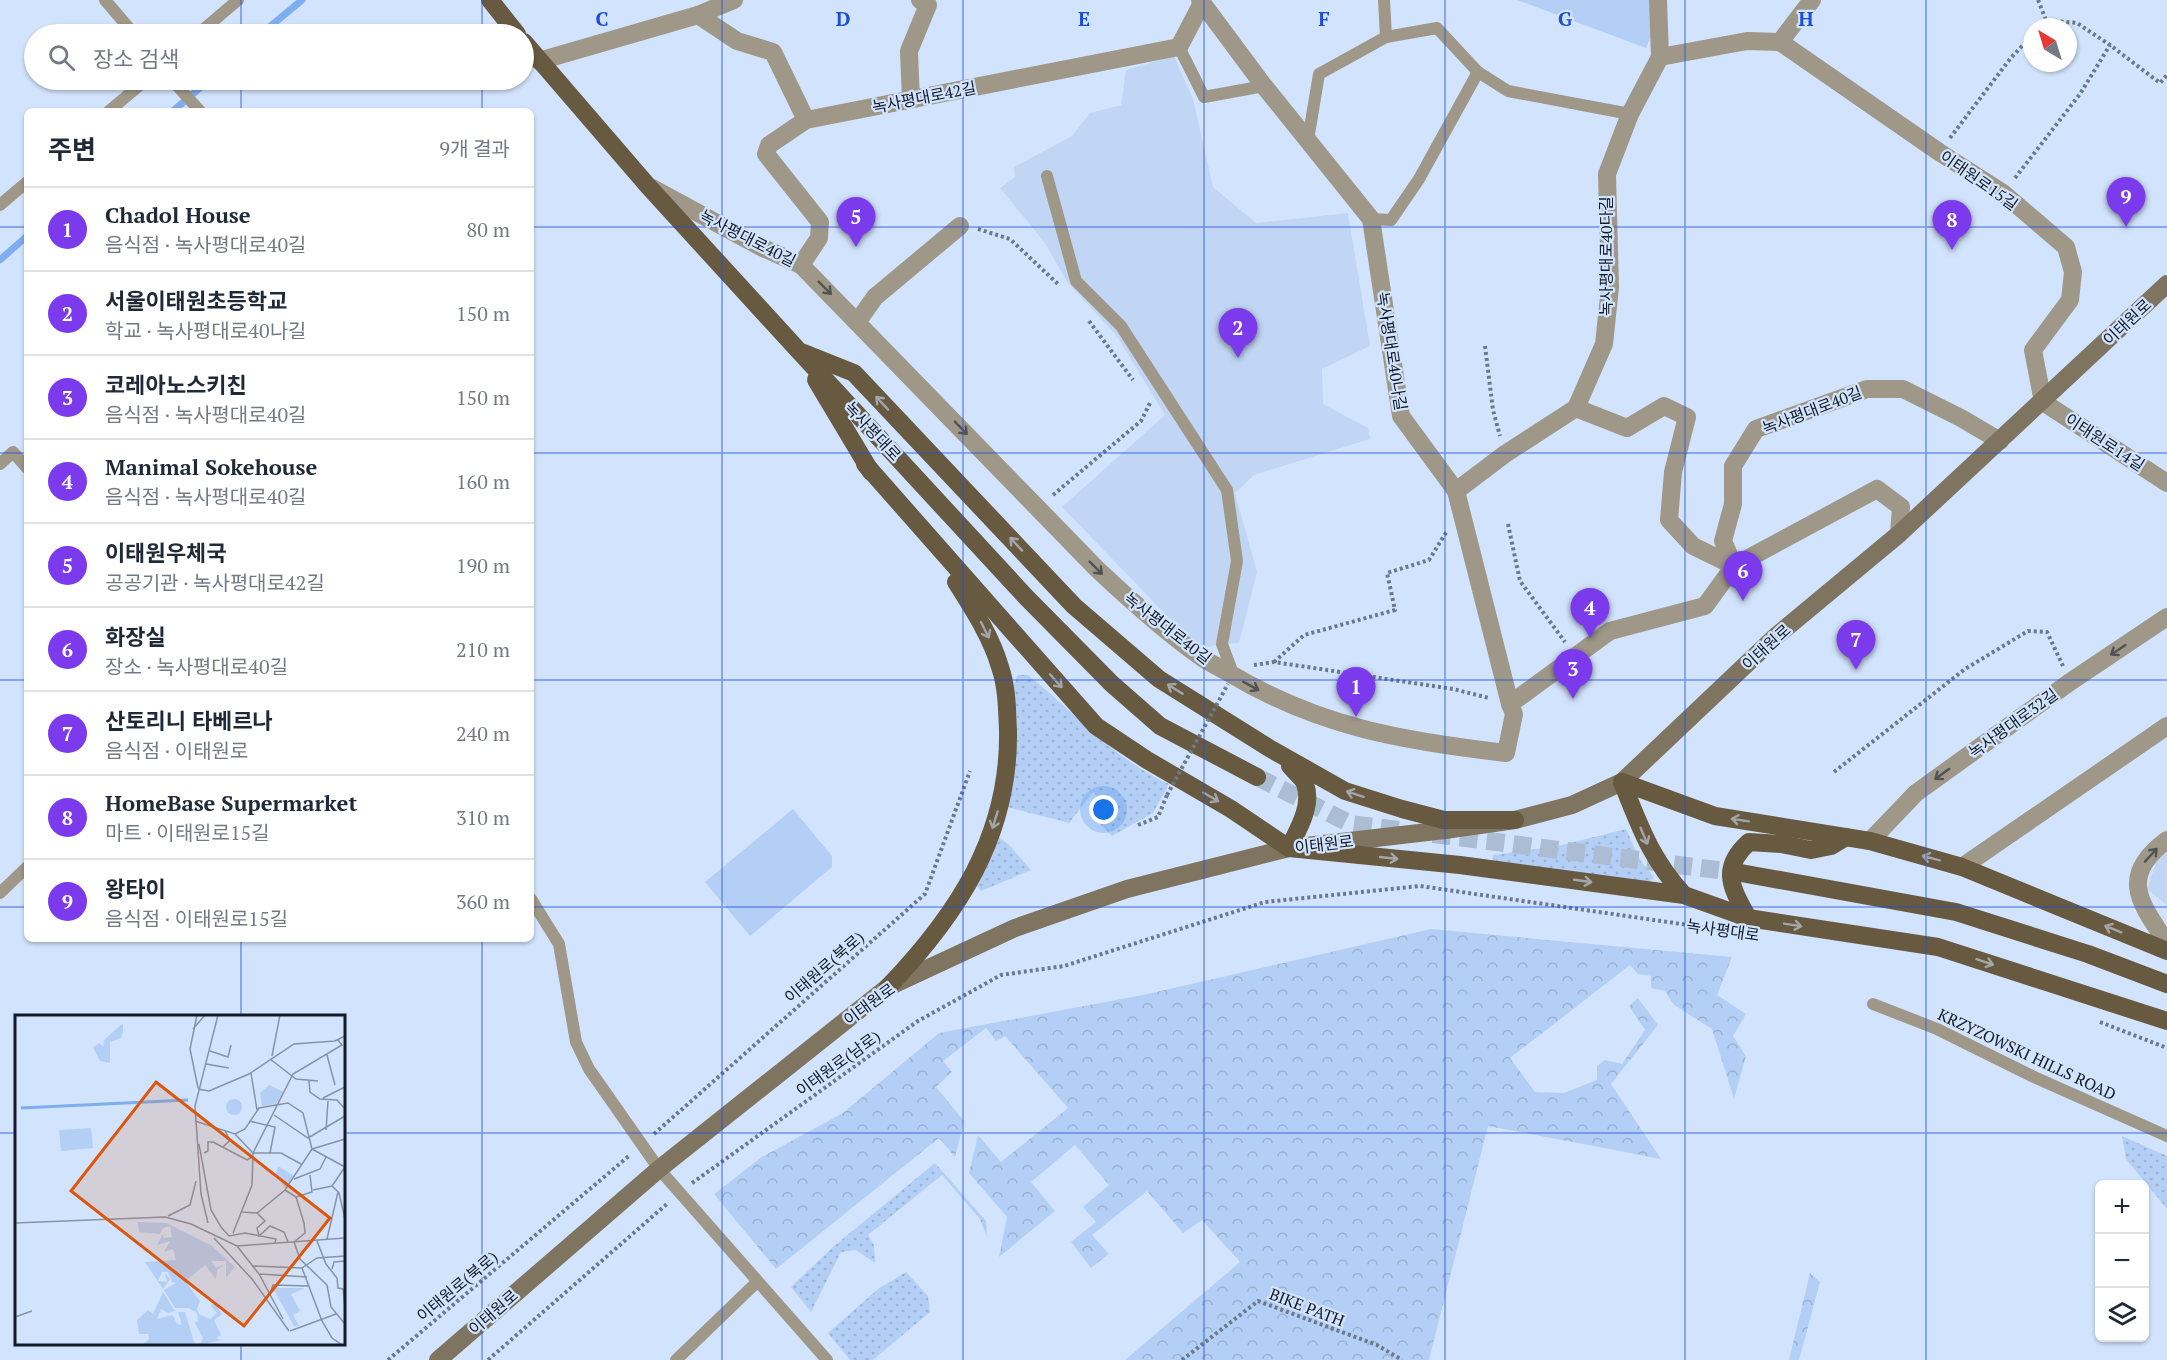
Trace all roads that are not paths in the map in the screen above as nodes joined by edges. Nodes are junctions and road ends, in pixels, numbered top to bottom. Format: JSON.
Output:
{"nodes":[{"id":1,"x":105,"y":0,"type":"edge"},
{"id":2,"x":238,"y":0,"type":"edge"},
{"id":3,"x":490,"y":0,"type":"edge"},
{"id":4,"x":734,"y":0,"type":"edge"},
{"id":5,"x":920,"y":0,"type":"edge"},
{"id":6,"x":1384,"y":0,"type":"edge"},
{"id":7,"x":1658,"y":0,"type":"edge"},
{"id":8,"x":1812,"y":0,"type":"edge"},
{"id":9,"x":1203,"y":1,"type":"edge"},
{"id":10,"x":698,"y":15,"type":"junction"},
{"id":11,"x":125,"y":24,"type":"edge"},
{"id":12,"x":210,"y":24,"type":"edge"},
{"id":13,"x":509,"y":24,"type":"edge"},
{"id":14,"x":1386,"y":37,"type":"junction"},
{"id":15,"x":1780,"y":42,"type":"junction"},
{"id":16,"x":1179,"y":47,"type":"junction"},
{"id":17,"x":534,"y":55,"type":"edge"},
{"id":18,"x":1660,"y":57,"type":"junction"},
{"id":19,"x":539,"y":61,"type":"junction"},
{"id":20,"x":1478,"y":72,"type":"junction"},
{"id":21,"x":1264,"y":86,"type":"junction"},
{"id":22,"x":134,"y":90,"type":"edge"},
{"id":23,"x":181,"y":90,"type":"edge"},
{"id":24,"x":911,"y":100,"type":"junction"},
{"id":25,"x":113,"y":108,"type":"edge"},
{"id":26,"x":197,"y":108,"type":"edge"},
{"id":27,"x":1630,"y":114,"type":"junction"},
{"id":28,"x":806,"y":120,"type":"junction"},
{"id":29,"x":1308,"y":140,"type":"junction"},
{"id":30,"x":1047,"y":176,"type":"dead end"},
{"id":31,"x":24,"y":185,"type":"edge"},
{"id":32,"x":648,"y":186,"type":"junction"},
{"id":33,"x":0,"y":205,"type":"edge"},
{"id":34,"x":1371,"y":219,"type":"junction"},
{"id":35,"x":965,"y":226,"type":"road end"},
{"id":36,"x":801,"y":265,"type":"junction"},
{"id":37,"x":2167,"y":284,"type":"edge"},
{"id":38,"x":858,"y":321,"type":"junction"},
{"id":39,"x":798,"y":350,"type":"junction"},
{"id":40,"x":2043,"y":402,"type":"junction"},
{"id":41,"x":1576,"y":408,"type":"junction"},
{"id":42,"x":2000,"y":441,"type":"junction"},
{"id":43,"x":0,"y":464,"type":"edge"},
{"id":44,"x":865,"y":464,"type":"junction"},
{"id":45,"x":24,"y":465,"type":"edge"},
{"id":46,"x":2167,"y":483,"type":"edge"},
{"id":47,"x":1459,"y":499,"type":"junction"},
{"id":48,"x":1899,"y":534,"type":"junction"},
{"id":49,"x":1734,"y":566,"type":"junction"},
{"id":50,"x":2167,"y":617,"type":"edge"},
{"id":51,"x":1227,"y":678,"type":"junction"},
{"id":52,"x":1510,"y":704,"type":"junction"},
{"id":53,"x":2167,"y":726,"type":"edge"},
{"id":54,"x":1279,"y":753,"type":"junction"},
{"id":55,"x":1257,"y":777,"type":"tunnel mouth"},
{"id":56,"x":1622,"y":782,"type":"junction"},
{"id":57,"x":1515,"y":820,"type":"junction"},
{"id":58,"x":1846,"y":837,"type":"junction"},
{"id":59,"x":2167,"y":840,"type":"edge"},
{"id":60,"x":1870,"y":841,"type":"junction"},
{"id":61,"x":1289,"y":848,"type":"junction"},
{"id":62,"x":1962,"y":867,"type":"junction"},
{"id":63,"x":24,"y":870,"type":"edge"},
{"id":64,"x":1741,"y":873,"type":"tunnel mouth"},
{"id":65,"x":0,"y":892,"type":"edge"},
{"id":66,"x":1684,"y":895,"type":"junction"},
{"id":67,"x":534,"y":904,"type":"edge"},
{"id":68,"x":1748,"y":918,"type":"junction"},
{"id":69,"x":2167,"y":943,"type":"edge"},
{"id":70,"x":2167,"y":951,"type":"edge"},
{"id":71,"x":2167,"y":984,"type":"edge"},
{"id":72,"x":888,"y":987,"type":"junction"},
{"id":73,"x":1873,"y":1004,"type":"dead end"},
{"id":74,"x":2167,"y":1021,"type":"edge"},
{"id":75,"x":2167,"y":1136,"type":"edge"},
{"id":76,"x":659,"y":1169,"type":"junction"},
{"id":77,"x":758,"y":1282,"type":"junction"},
{"id":78,"x":438,"y":1360,"type":"edge"},
{"id":79,"x":676,"y":1360,"type":"edge"},
{"id":80,"x":827,"y":1360,"type":"edge"}],
"edges":[{"from":1,"to":11,"type":"lane"},
{"from":2,"to":12,"type":"lane"},
{"from":3,"to":13,"type":"main road"},
{"from":4,"to":10,"type":"street"},
{"from":5,"to":24,"type":"street"},
{"from":6,"to":14,"type":"lane"},
{"from":7,"to":18,"type":"street","name":"녹사평대로40다길"},
{"from":8,"to":15,"type":"street"},
{"from":9,"to":16,"type":"street"},
{"from":9,"to":21,"type":"street","name":"녹사평대로40나길"},
{"from":10,"to":19,"type":"street"},
{"from":10,"to":28,"type":"street"},
{"from":14,"to":20,"type":"lane"},
{"from":14,"to":29,"type":"lane"},
{"from":15,"to":18,"type":"street"},
{"from":15,"to":40,"type":"street","name":"이태원로15길"},
{"from":16,"to":21,"type":"lane"},
{"from":16,"to":24,"type":"street","name":"녹사평대로42길"},
{"from":17,"to":19,"type":"main road","name":"녹사평대로"},
{"from":18,"to":27,"type":"street","name":"녹사평대로40다길"},
{"from":19,"to":32,"type":"main road","name":"녹사평대로"},
{"from":20,"to":27,"type":"lane"},
{"from":20,"to":34,"type":"lane"},
{"from":21,"to":29,"type":"street","name":"녹사평대로40나길"},
{"from":22,"to":25,"type":"lane"},
{"from":23,"to":26,"type":"lane"},
{"from":24,"to":28,"type":"street","name":"녹사평대로42길"},
{"from":27,"to":41,"type":"street","name":"녹사평대로40다길"},
{"from":28,"to":36,"type":"street","name":"녹사평대로42길"},
{"from":29,"to":34,"type":"street","name":"녹사평대로40나길"},
{"from":30,"to":51,"type":"lane"},
{"from":31,"to":33,"type":"lane"},
{"from":32,"to":36,"type":"street","name":"녹사평대로40길"},
{"from":32,"to":39,"type":"main road","name":"녹사평대로"},
{"from":34,"to":47,"type":"street","name":"녹사평대로40나길"},
{"from":35,"to":38,"type":"street"},
{"from":36,"to":38,"type":"street","name":"녹사평대로40길","one_way":true},
{"from":37,"to":40,"type":"main road","name":"이태원로"},
{"from":38,"to":51,"type":"street","name":"녹사평대로40길","one_way":true},
{"from":39,"to":44,"type":"main road"},
{"from":54,"to":39,"type":"main road","one_way":true},
{"from":39,"to":55,"type":"main road","name":"녹사평대로"},
{"from":40,"to":42,"type":"main road","name":"이태원로"},
{"from":40,"to":46,"type":"street","name":"이태원로14길"},
{"from":41,"to":47,"type":"street"},
{"from":41,"to":49,"type":"street"},
{"from":42,"to":48,"type":"main road","name":"이태원로"},
{"from":42,"to":49,"type":"street","name":"녹사평대로40길"},
{"from":43,"to":45,"type":"lane"},
{"from":44,"to":61,"type":"main road","one_way":true},
{"from":44,"to":72,"type":"main road","one_way":true},
{"from":47,"to":52,"type":"street","name":"녹사평대로40나길"},
{"from":48,"to":49,"type":"street"},
{"from":48,"to":56,"type":"main road","name":"이태원로"},
{"from":49,"to":52,"type":"street"},
{"from":50,"to":60,"type":"street","name":"녹사평대로32길","one_way":true},
{"from":51,"to":52,"type":"street","name":"녹사평대로40길","one_way":true},
{"from":53,"to":62,"type":"street"},
{"from":57,"to":54,"type":"main road","one_way":true},
{"from":54,"to":61,"type":"main road"},
{"from":56,"to":57,"type":"main road","name":"이태원로"},
{"from":58,"to":56,"type":"main road","one_way":true},
{"from":56,"to":66,"type":"main road","one_way":true},
{"from":57,"to":61,"type":"main road","name":"이태원로"},
{"from":58,"to":60,"type":"main road"},
{"from":58,"to":68,"type":"main road"},
{"from":69,"to":59,"type":"street","one_way":true},
{"from":62,"to":60,"type":"main road","one_way":true},
{"from":61,"to":66,"type":"main road","one_way":true},
{"from":61,"to":72,"type":"main road","name":"이태원로"},
{"from":70,"to":62,"type":"main road","one_way":true},
{"from":63,"to":65,"type":"lane"},
{"from":64,"to":71,"type":"main road"},
{"from":66,"to":68,"type":"main road"},
{"from":67,"to":76,"type":"lane"},
{"from":68,"to":74,"type":"main road","one_way":true},
{"from":72,"to":76,"type":"main road","name":"이태원로"},
{"from":73,"to":75,"type":"lane","name":"KRZYZOWSKI HILLS ROAD"},
{"from":76,"to":77,"type":"lane"},
{"from":76,"to":78,"type":"main road","name":"이태원로"},
{"from":77,"to":79,"type":"lane"},
{"from":77,"to":80,"type":"lane"}]}
